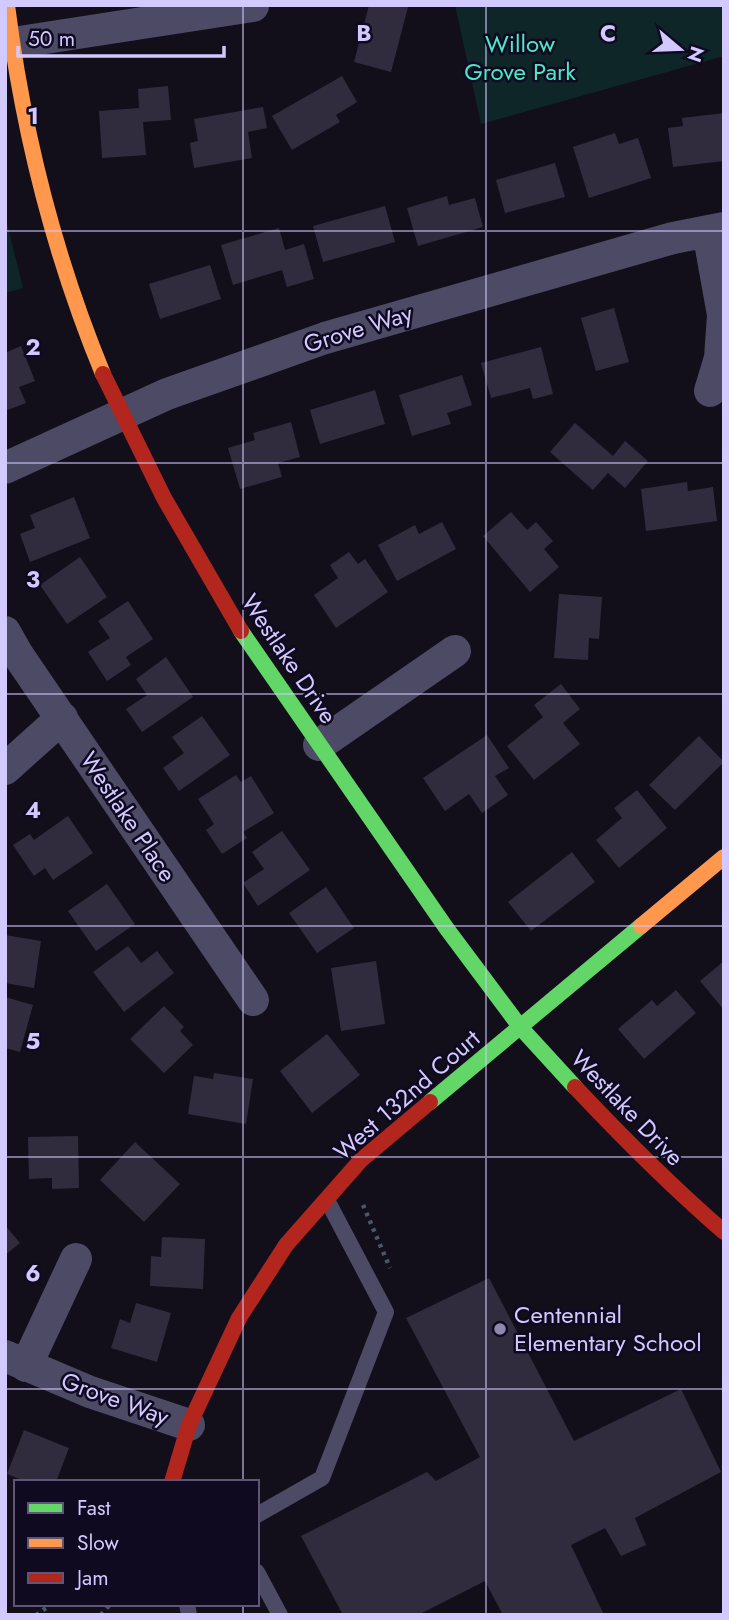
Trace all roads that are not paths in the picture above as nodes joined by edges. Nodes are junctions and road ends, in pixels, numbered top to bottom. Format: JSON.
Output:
{"nodes":[{"id":1,"x":7,"y":5,"type":"edge"},
{"id":2,"x":253,"y":6,"type":"edge"},
{"id":3,"x":12,"y":43,"type":"junction"},
{"id":4,"x":716,"y":230,"type":"edge"},
{"id":5,"x":710,"y":391,"type":"dead end"},
{"id":6,"x":121,"y":415,"type":"junction"},
{"id":7,"x":5,"y":468,"type":"edge"},
{"id":8,"x":5,"y":632,"type":"edge"},
{"id":9,"x":455,"y":651,"type":"dead end"},
{"id":10,"x":62,"y":718,"type":"junction"},
{"id":11,"x":319,"y":745,"type":"junction"},
{"id":12,"x":5,"y":769,"type":"edge"},
{"id":13,"x":724,"y":857,"type":"edge"},
{"id":14,"x":253,"y":1000,"type":"dead end"},
{"id":15,"x":521,"y":1028,"type":"junction"},
{"id":16,"x":326,"y":1198,"type":"junction"},
{"id":17,"x":724,"y":1233,"type":"edge"},
{"id":18,"x":76,"y":1259,"type":"dead end"},
{"id":19,"x":16,"y":1361,"type":"edge"},
{"id":20,"x":189,"y":1425,"type":"junction"},
{"id":21,"x":173,"y":1480,"type":"edge"},
{"id":22,"x":259,"y":1515,"type":"edge"},
{"id":23,"x":259,"y":1576,"type":"edge"},
{"id":24,"x":280,"y":1615,"type":"edge"}],
"edges":[{"from":1,"to":3,"type":"street","name":"Westlake Drive"},
{"from":2,"to":3,"type":"street"},
{"from":3,"to":6,"type":"street","name":"Westlake Drive"},
{"from":4,"to":5,"type":"street"},
{"from":4,"to":6,"type":"street","name":"Grove Way"},
{"from":6,"to":7,"type":"street","name":"Grove Way"},
{"from":6,"to":11,"type":"street","name":"Westlake Drive"},
{"from":8,"to":10,"type":"street","name":"Westlake Place"},
{"from":9,"to":11,"type":"street"},
{"from":10,"to":12,"type":"street"},
{"from":10,"to":14,"type":"street","name":"Westlake Place"},
{"from":11,"to":15,"type":"street","name":"Westlake Drive"},
{"from":13,"to":15,"type":"street","name":"West 132nd Court"},
{"from":15,"to":16,"type":"street","name":"West 132nd Court"},
{"from":15,"to":17,"type":"street","name":"Westlake Drive"},
{"from":16,"to":20,"type":"street","name":"West 132nd Court"},
{"from":16,"to":22,"type":"lane"},
{"from":18,"to":19,"type":"street","name":"Grove Way"},
{"from":19,"to":20,"type":"street","name":"Grove Way"},
{"from":20,"to":21,"type":"street","name":"Grove Way"},
{"from":23,"to":24,"type":"lane"}]}
